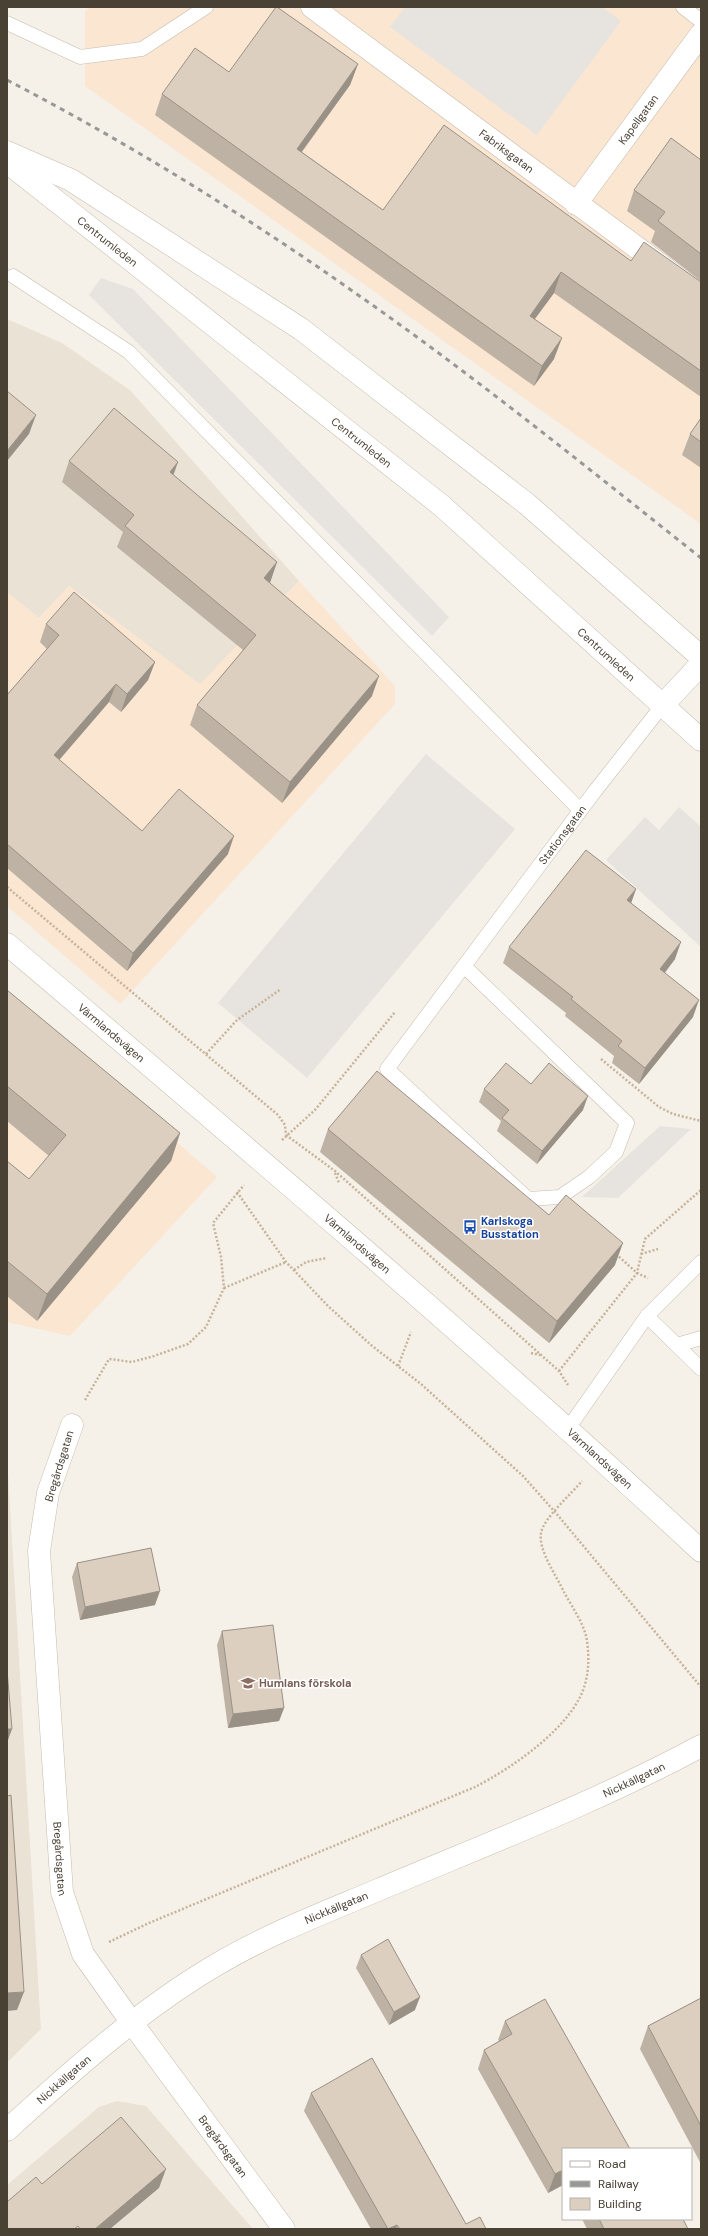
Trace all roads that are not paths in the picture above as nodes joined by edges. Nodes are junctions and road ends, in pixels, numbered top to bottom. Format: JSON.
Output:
{"nodes":[{"id":1,"x":206,"y":7,"type":"edge"},
{"id":2,"x":312,"y":7,"type":"edge"},
{"id":3,"x":683,"y":7,"type":"edge"},
{"id":4,"x":701,"y":21,"type":"edge"},
{"id":5,"x":7,"y":23,"type":"edge"},
{"id":6,"x":701,"y":34,"type":"edge"},
{"id":7,"x":7,"y":152,"type":"edge"},
{"id":8,"x":7,"y":162,"type":"edge"},
{"id":9,"x":576,"y":204,"type":"junction"},
{"id":10,"x":13,"y":276,"type":"dead end"},
{"id":11,"x":701,"y":295,"type":"edge"},
{"id":12,"x":701,"y":657,"type":"edge"},
{"id":13,"x":701,"y":664,"type":"edge"},
{"id":14,"x":662,"y":706,"type":"junction"},
{"id":15,"x":701,"y":740,"type":"edge"},
{"id":16,"x":580,"y":810,"type":"junction"},
{"id":17,"x":7,"y":944,"type":"edge"},
{"id":18,"x":464,"y":966,"type":"junction"},
{"id":19,"x":701,"y":1262,"type":"edge"},
{"id":20,"x":647,"y":1316,"type":"junction"},
{"id":21,"x":701,"y":1338,"type":"edge"},
{"id":22,"x":677,"y":1346,"type":"junction"},
{"id":23,"x":701,"y":1369,"type":"edge"},
{"id":24,"x":72,"y":1425,"type":"road end"},
{"id":25,"x":567,"y":1430,"type":"junction"},
{"id":26,"x":701,"y":1551,"type":"edge"},
{"id":27,"x":701,"y":1746,"type":"edge"},
{"id":28,"x":132,"y":2023,"type":"junction"},
{"id":29,"x":7,"y":2130,"type":"edge"},
{"id":30,"x":284,"y":2229,"type":"edge"}],
"edges":[{"from":1,"to":5,"type":"lane"},
{"from":2,"to":9,"type":"street","name":"Fabriksgatan"},
{"from":3,"to":4,"type":"lane"},
{"from":6,"to":9,"type":"street","name":"Kapellgatan"},
{"from":7,"to":12,"type":"street"},
{"from":8,"to":14,"type":"street","name":"Centrumleden"},
{"from":9,"to":11,"type":"street","name":"Fabriksgatan"},
{"from":10,"to":16,"type":"lane"},
{"from":13,"to":14,"type":"street"},
{"from":14,"to":15,"type":"street","name":"Centrumleden"},
{"from":14,"to":16,"type":"lane","name":"Stationsgatan"},
{"from":16,"to":18,"type":"lane","name":"Stationsgatan"},
{"from":17,"to":25,"type":"street","name":"Värmlandsvägen"},
{"from":18,"to":18,"type":"lane","name":"Stationsgatan"},
{"from":19,"to":20,"type":"lane"},
{"from":20,"to":22,"type":"lane"},
{"from":20,"to":25,"type":"lane"},
{"from":21,"to":22,"type":"lane"},
{"from":22,"to":23,"type":"lane"},
{"from":24,"to":28,"type":"street","name":"Bregårdsgatan"},
{"from":25,"to":26,"type":"street","name":"Värmlandsvägen"},
{"from":27,"to":28,"type":"street","name":"Nickkällgatan"},
{"from":28,"to":29,"type":"street","name":"Nickkällgatan"},
{"from":28,"to":30,"type":"street","name":"Bregårdsgatan"}]}
